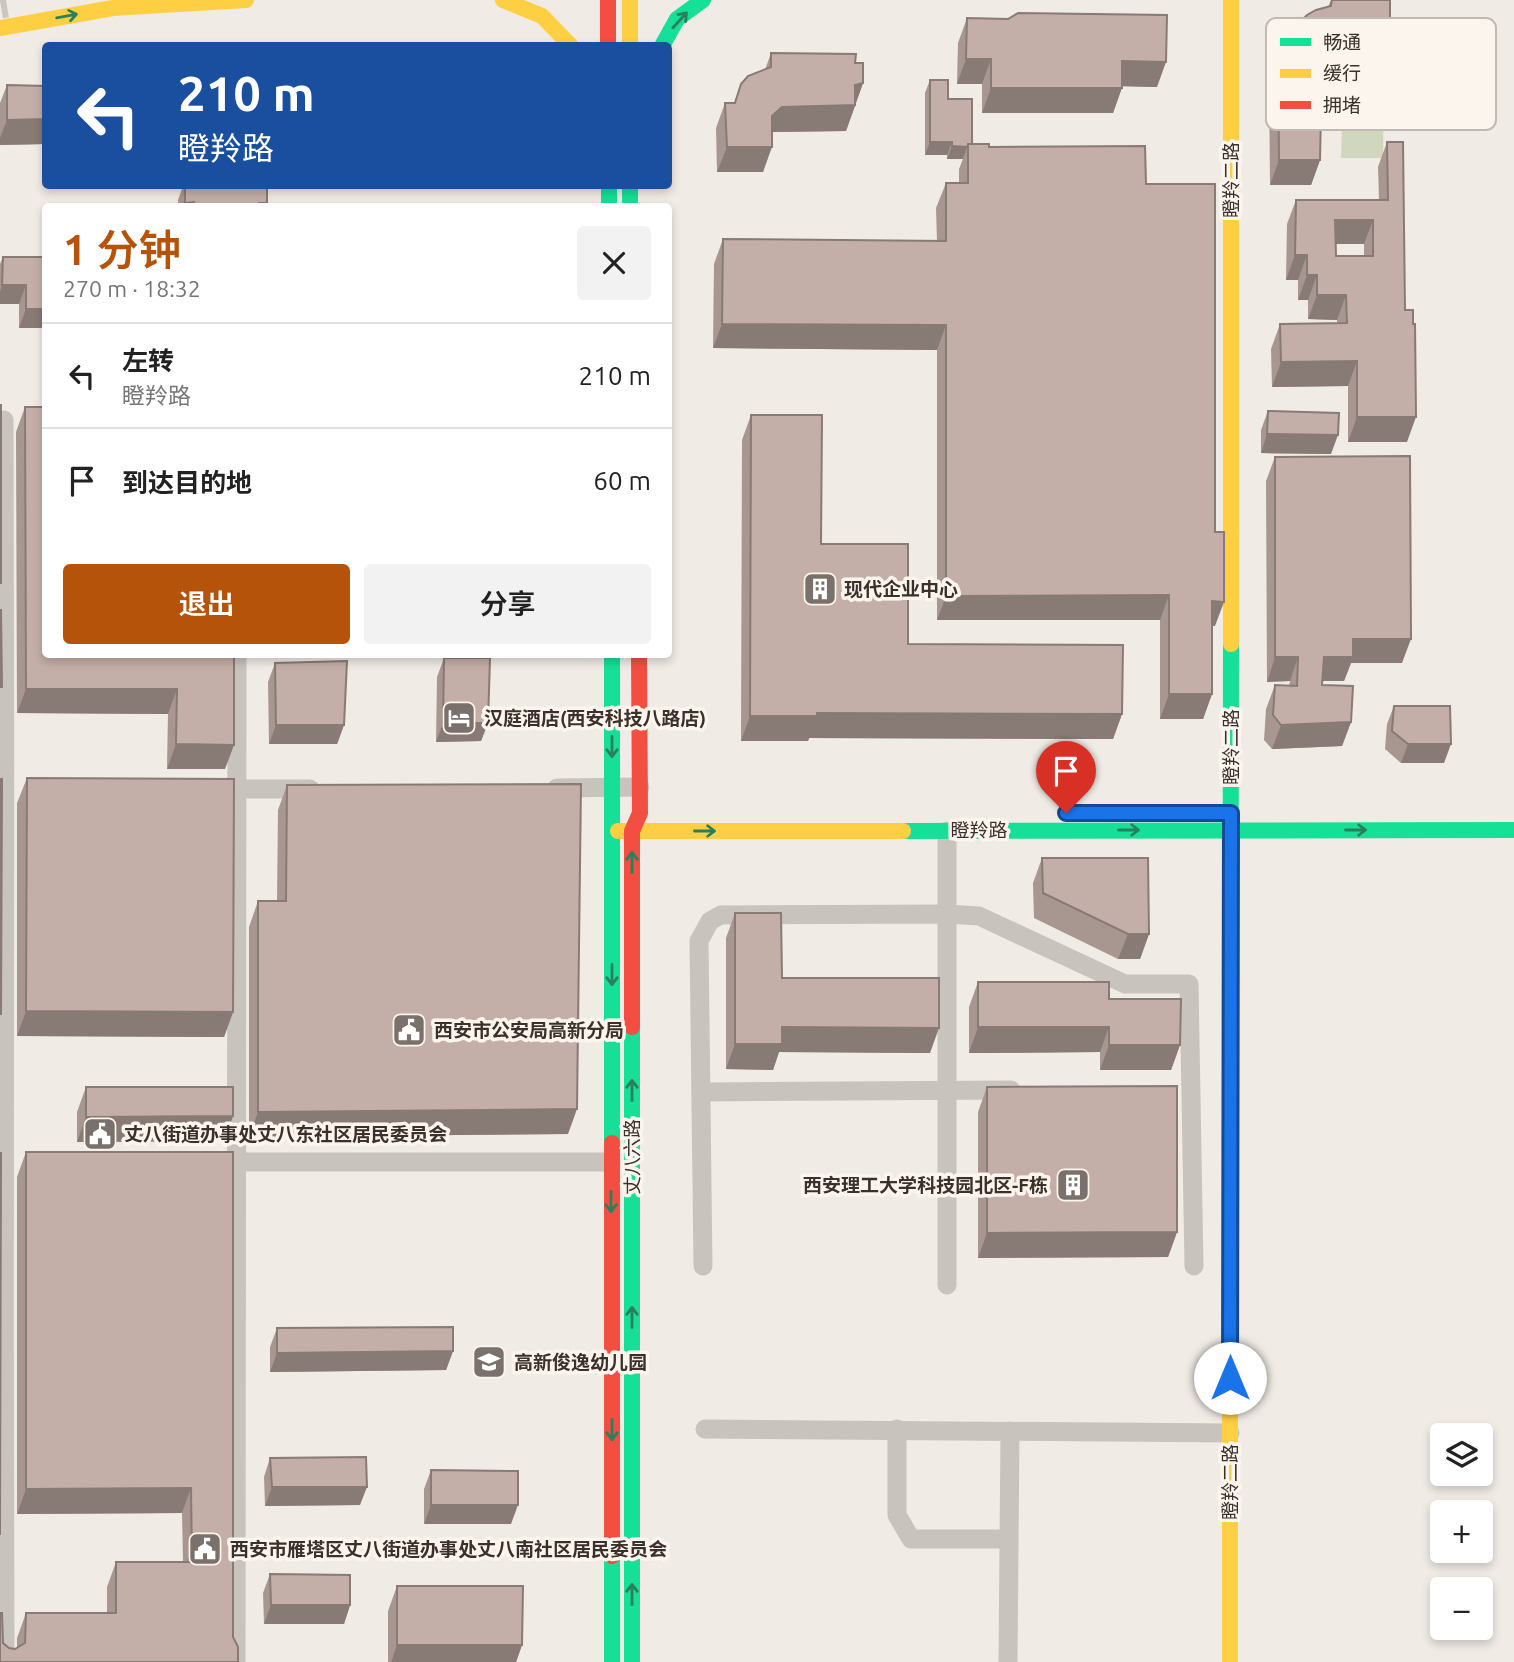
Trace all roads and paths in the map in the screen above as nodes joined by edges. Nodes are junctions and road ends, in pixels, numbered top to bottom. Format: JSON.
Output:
{"nodes":[{"id":1,"x":246,"y":0,"type":"edge"},
{"id":2,"x":503,"y":0,"type":"edge"},
{"id":3,"x":608,"y":0,"type":"edge"},
{"id":4,"x":630,"y":0,"type":"edge"},
{"id":5,"x":703,"y":0,"type":"edge"},
{"id":6,"x":1231,"y":0,"type":"edge"},
{"id":7,"x":0,"y":28,"type":"edge"},
{"id":8,"x":568,"y":42,"type":"edge"},
{"id":9,"x":608,"y":42,"type":"edge"},
{"id":10,"x":630,"y":42,"type":"edge"},
{"id":11,"x":664,"y":42,"type":"edge"},
{"id":12,"x":7,"y":420,"type":"edge"},
{"id":13,"x":237,"y":658,"type":"edge"},
{"id":14,"x":612,"y":658,"type":"edge"},
{"id":15,"x":639,"y":658,"type":"edge"},
{"id":16,"x":640,"y":787,"type":"junction"},
{"id":17,"x":543,"y":788,"type":"edge"},
{"id":18,"x":613,"y":788,"type":"junction"},
{"id":19,"x":8,"y":789,"type":"edge"},
{"id":20,"x":209,"y":789,"type":"edge"},
{"id":21,"x":237,"y":789,"type":"junction"},
{"id":22,"x":334,"y":789,"type":"edge"},
{"id":23,"x":613,"y":813,"type":"junction"},
{"id":24,"x":647,"y":813,"type":"junction"},
{"id":25,"x":1213,"y":813,"type":"dead end"},
{"id":26,"x":1237,"y":813,"type":"junction"},
{"id":27,"x":1231,"y":830,"type":"junction"},
{"id":28,"x":1514,"y":830,"type":"edge"},
{"id":29,"x":613,"y":831,"type":"junction"},
{"id":30,"x":632,"y":831,"type":"junction"},
{"id":31,"x":947,"y":831,"type":"junction"},
{"id":32,"x":947,"y":914,"type":"junction"},
{"id":33,"x":1029,"y":1090,"type":"edge"},
{"id":34,"x":947,"y":1091,"type":"junction"},
{"id":35,"x":701,"y":1092,"type":"junction"},
{"id":36,"x":208,"y":1162,"type":"edge"},
{"id":37,"x":235,"y":1162,"type":"junction"},
{"id":38,"x":611,"y":1162,"type":"junction"},
{"id":39,"x":6,"y":1163,"type":"edge"},
{"id":40,"x":703,"y":1266,"type":"dead end"},
{"id":41,"x":1194,"y":1266,"type":"dead end"},
{"id":42,"x":947,"y":1285,"type":"dead end"},
{"id":43,"x":705,"y":1429,"type":"dead end"},
{"id":44,"x":897,"y":1429,"type":"junction"},
{"id":45,"x":1010,"y":1431,"type":"junction"},
{"id":46,"x":1230,"y":1433,"type":"junction"},
{"id":47,"x":1009,"y":1539,"type":"junction"},
{"id":48,"x":5,"y":1662,"type":"edge"},
{"id":49,"x":236,"y":1662,"type":"edge"},
{"id":50,"x":612,"y":1662,"type":"edge"},
{"id":51,"x":632,"y":1662,"type":"edge"},
{"id":52,"x":1008,"y":1662,"type":"edge"},
{"id":53,"x":1230,"y":1662,"type":"edge"}],
"edges":[{"from":7,"to":1,"type":"street","one_way":true},
{"from":2,"to":8,"type":"street"},
{"from":3,"to":9,"type":"street"},
{"from":4,"to":10,"type":"street"},
{"from":11,"to":5,"type":"street","one_way":true},
{"from":6,"to":26,"type":"street","name":"瞪羚二路"},
{"from":12,"to":19,"type":"street"},
{"from":13,"to":21,"type":"street"},
{"from":14,"to":18,"type":"street","name":"丈八六路","one_way":true},
{"from":15,"to":16,"type":"street","name":"丈八六路"},
{"from":16,"to":18,"type":"street"},
{"from":16,"to":24,"type":"street","name":"丈八六路"},
{"from":17,"to":18,"type":"street"},
{"from":18,"to":23,"type":"street","name":"丈八六路"},
{"from":19,"to":39,"type":"street"},
{"from":20,"to":21,"type":"street"},
{"from":21,"to":22,"type":"street"},
{"from":21,"to":37,"type":"street"},
{"from":23,"to":24,"type":"street"},
{"from":23,"to":29,"type":"street","name":"丈八六路"},
{"from":24,"to":30,"type":"street","name":"丈八六路"},
{"from":25,"to":26,"type":"street"},
{"from":26,"to":27,"type":"street","name":"瞪羚二路"},
{"from":27,"to":28,"type":"street","name":"瞪羚路","one_way":true},
{"from":31,"to":27,"type":"street","name":"瞪羚路","one_way":true},
{"from":27,"to":46,"type":"street","name":"瞪羚二路"},
{"from":29,"to":30,"type":"street","name":"瞪羚路"},
{"from":29,"to":38,"type":"street","name":"丈八六路","one_way":true},
{"from":30,"to":31,"type":"street","name":"瞪羚路","one_way":true},
{"from":51,"to":30,"type":"street","name":"丈八六路","one_way":true},
{"from":31,"to":32,"type":"street"},
{"from":32,"to":34,"type":"street"},
{"from":32,"to":35,"type":"street"},
{"from":32,"to":41,"type":"street"},
{"from":33,"to":34,"type":"street"},
{"from":34,"to":35,"type":"street"},
{"from":34,"to":42,"type":"street"},
{"from":35,"to":40,"type":"street"},
{"from":36,"to":37,"type":"street"},
{"from":37,"to":38,"type":"street"},
{"from":37,"to":49,"type":"street"},
{"from":38,"to":50,"type":"street","name":"丈八六路","one_way":true},
{"from":39,"to":48,"type":"street"},
{"from":43,"to":44,"type":"street"},
{"from":44,"to":45,"type":"street"},
{"from":44,"to":47,"type":"street"},
{"from":45,"to":46,"type":"street"},
{"from":45,"to":47,"type":"street"},
{"from":46,"to":53,"type":"street","name":"瞪羚二路"},
{"from":47,"to":52,"type":"street"}]}
